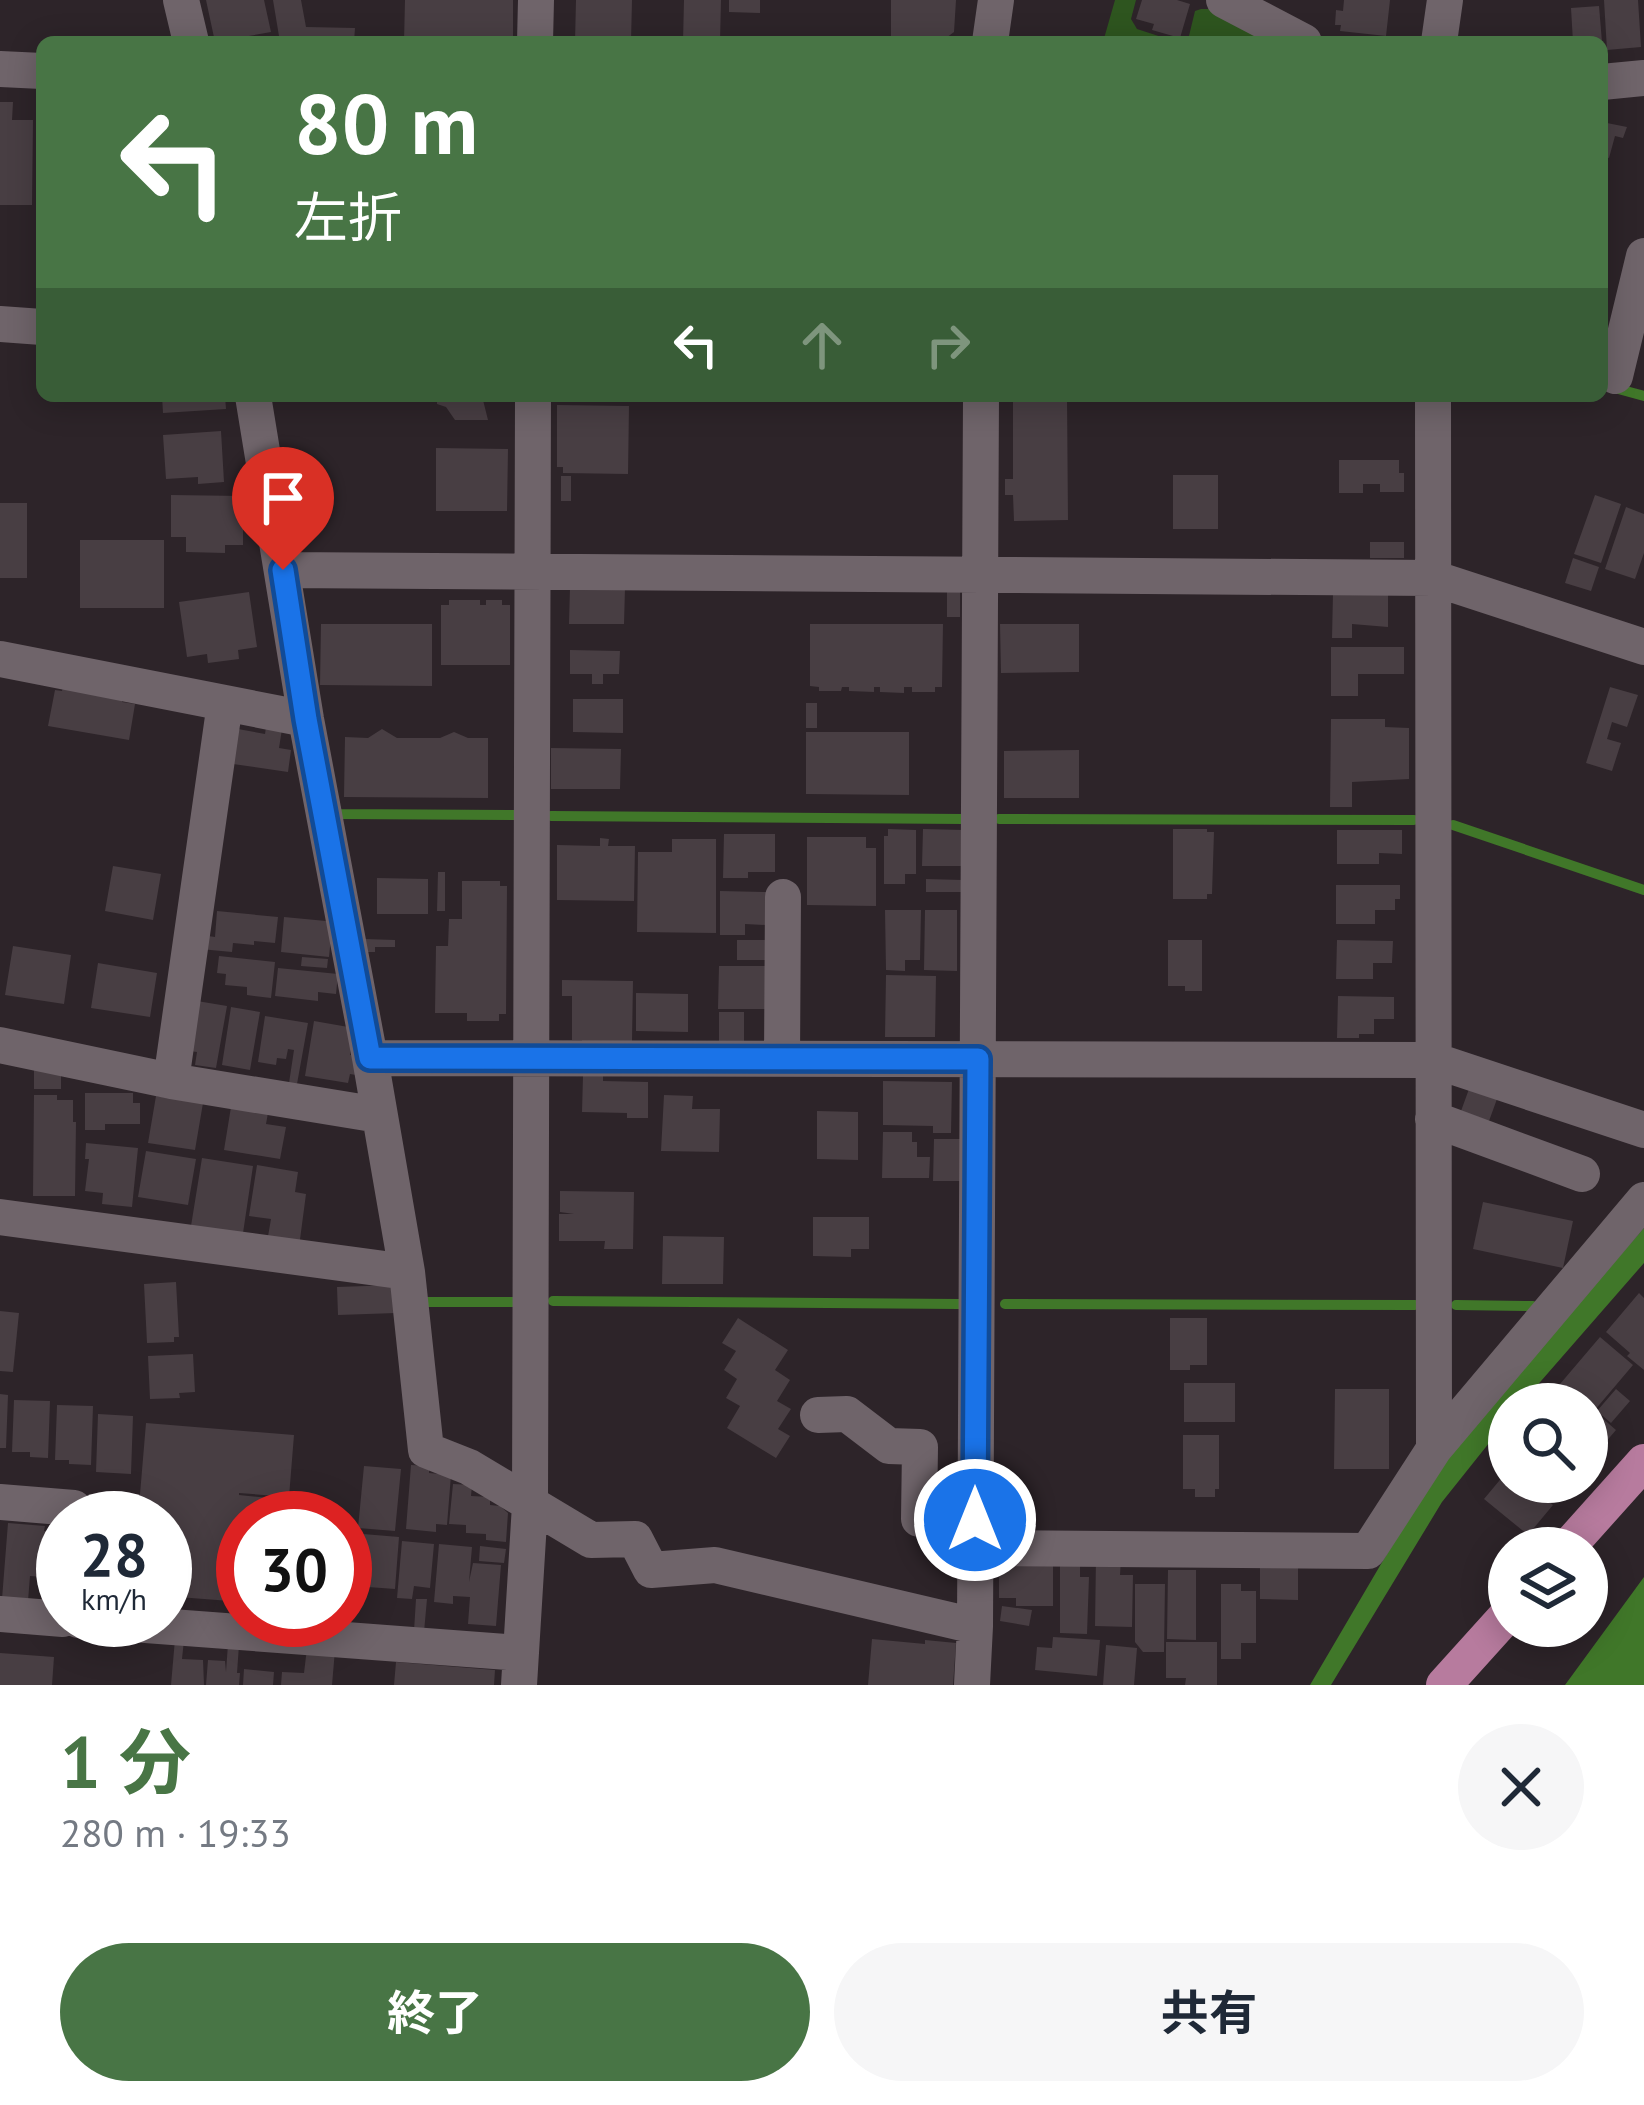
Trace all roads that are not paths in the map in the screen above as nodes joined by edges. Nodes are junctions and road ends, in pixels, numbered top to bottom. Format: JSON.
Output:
{"nodes":[{"id":1,"x":181,"y":0,"type":"edge"},
{"id":2,"x":536,"y":0,"type":"edge"},
{"id":3,"x":996,"y":0,"type":"edge"},
{"id":4,"x":1224,"y":0,"type":"edge"},
{"id":5,"x":1445,"y":0,"type":"edge"},
{"id":6,"x":189,"y":36,"type":"edge"},
{"id":7,"x":535,"y":36,"type":"edge"},
{"id":8,"x":991,"y":36,"type":"edge"},
{"id":9,"x":1293,"y":36,"type":"edge"},
{"id":10,"x":1440,"y":36,"type":"edge"},
{"id":11,"x":0,"y":69,"type":"edge"},
{"id":12,"x":36,"y":71,"type":"edge"},
{"id":13,"x":1644,"y":78,"type":"edge"},
{"id":14,"x":1608,"y":81,"type":"edge"},
{"id":15,"x":1644,"y":256,"type":"edge"},
{"id":16,"x":0,"y":324,"type":"edge"},
{"id":17,"x":36,"y":327,"type":"edge"},
{"id":18,"x":1620,"y":377,"type":"edge"},
{"id":19,"x":254,"y":402,"type":"edge"},
{"id":20,"x":533,"y":402,"type":"edge"},
{"id":21,"x":981,"y":402,"type":"edge"},
{"id":22,"x":1433,"y":402,"type":"edge"},
{"id":23,"x":283,"y":570,"type":"junction"},
{"id":24,"x":533,"y":572,"type":"junction"},
{"id":25,"x":980,"y":575,"type":"junction"},
{"id":26,"x":1433,"y":578,"type":"junction"},
{"id":27,"x":1644,"y":647,"type":"edge"},
{"id":28,"x":0,"y":659,"type":"edge"},
{"id":29,"x":225,"y":703,"type":"junction"},
{"id":30,"x":306,"y":719,"type":"junction"},
{"id":31,"x":783,"y":897,"type":"dead end"},
{"id":32,"x":0,"y":1045,"type":"edge"},
{"id":33,"x":370,"y":1058,"type":"junction"},
{"id":34,"x":529,"y":1059,"type":"junction"},
{"id":35,"x":782,"y":1059,"type":"junction"},
{"id":36,"x":978,"y":1059,"type":"junction"},
{"id":37,"x":1433,"y":1060,"type":"junction"},
{"id":38,"x":171,"y":1081,"type":"junction"},
{"id":39,"x":379,"y":1115,"type":"junction"},
{"id":40,"x":1433,"y":1118,"type":"junction"},
{"id":41,"x":1644,"y":1130,"type":"edge"},
{"id":42,"x":1582,"y":1174,"type":"dead end"},
{"id":43,"x":1644,"y":1200,"type":"edge"},
{"id":44,"x":0,"y":1217,"type":"edge"},
{"id":45,"x":407,"y":1272,"type":"junction"},
{"id":46,"x":818,"y":1415,"type":"dead end"},
{"id":47,"x":1434,"y":1449,"type":"junction"},
{"id":48,"x":1644,"y":1462,"type":"edge"},
{"id":49,"x":0,"y":1502,"type":"edge"},
{"id":50,"x":36,"y":1505,"type":"edge"},
{"id":51,"x":530,"y":1505,"type":"junction"},
{"id":52,"x":1586,"y":1527,"type":"edge"},
{"id":53,"x":975,"y":1534,"type":"junction"},
{"id":54,"x":0,"y":1614,"type":"edge"},
{"id":55,"x":36,"y":1617,"type":"edge"},
{"id":56,"x":975,"y":1626,"type":"junction"},
{"id":57,"x":192,"y":1633,"type":"edge"},
{"id":58,"x":1488,"y":1636,"type":"edge"},
{"id":59,"x":520,"y":1669,"type":"edge"},
{"id":60,"x":972,"y":1685,"type":"edge"},
{"id":61,"x":1444,"y":1685,"type":"edge"}],
"edges":[{"from":1,"to":6,"type":"street"},
{"from":2,"to":7,"type":"street"},
{"from":3,"to":8,"type":"street"},
{"from":4,"to":9,"type":"street"},
{"from":5,"to":10,"type":"street"},
{"from":11,"to":12,"type":"street"},
{"from":13,"to":14,"type":"street"},
{"from":15,"to":18,"type":"street"},
{"from":16,"to":17,"type":"street"},
{"from":19,"to":23,"type":"street"},
{"from":20,"to":24,"type":"street"},
{"from":21,"to":25,"type":"street"},
{"from":22,"to":26,"type":"street"},
{"from":23,"to":24,"type":"street"},
{"from":23,"to":30,"type":"street"},
{"from":24,"to":25,"type":"street"},
{"from":24,"to":34,"type":"street"},
{"from":25,"to":26,"type":"street"},
{"from":25,"to":36,"type":"street"},
{"from":26,"to":27,"type":"street"},
{"from":26,"to":37,"type":"street"},
{"from":28,"to":29,"type":"street"},
{"from":29,"to":30,"type":"street"},
{"from":29,"to":38,"type":"street"},
{"from":30,"to":33,"type":"street"},
{"from":31,"to":35,"type":"street"},
{"from":32,"to":38,"type":"street"},
{"from":33,"to":34,"type":"street"},
{"from":33,"to":39,"type":"street"},
{"from":34,"to":35,"type":"street"},
{"from":34,"to":51,"type":"street"},
{"from":35,"to":36,"type":"street"},
{"from":36,"to":37,"type":"street"},
{"from":36,"to":53,"type":"street"},
{"from":37,"to":40,"type":"street"},
{"from":37,"to":41,"type":"street"},
{"from":38,"to":39,"type":"street"},
{"from":39,"to":45,"type":"street"},
{"from":40,"to":42,"type":"street"},
{"from":40,"to":47,"type":"street"},
{"from":43,"to":47,"type":"street"},
{"from":44,"to":45,"type":"street"},
{"from":45,"to":51,"type":"street"},
{"from":46,"to":53,"type":"street"},
{"from":47,"to":53,"type":"street"},
{"from":48,"to":52,"type":"main road"},
{"from":49,"to":50,"type":"street"},
{"from":51,"to":56,"type":"street"},
{"from":51,"to":59,"type":"street"},
{"from":53,"to":56,"type":"street"},
{"from":54,"to":55,"type":"street"},
{"from":56,"to":60,"type":"street"},
{"from":57,"to":59,"type":"street"},
{"from":58,"to":61,"type":"main road"}]}
